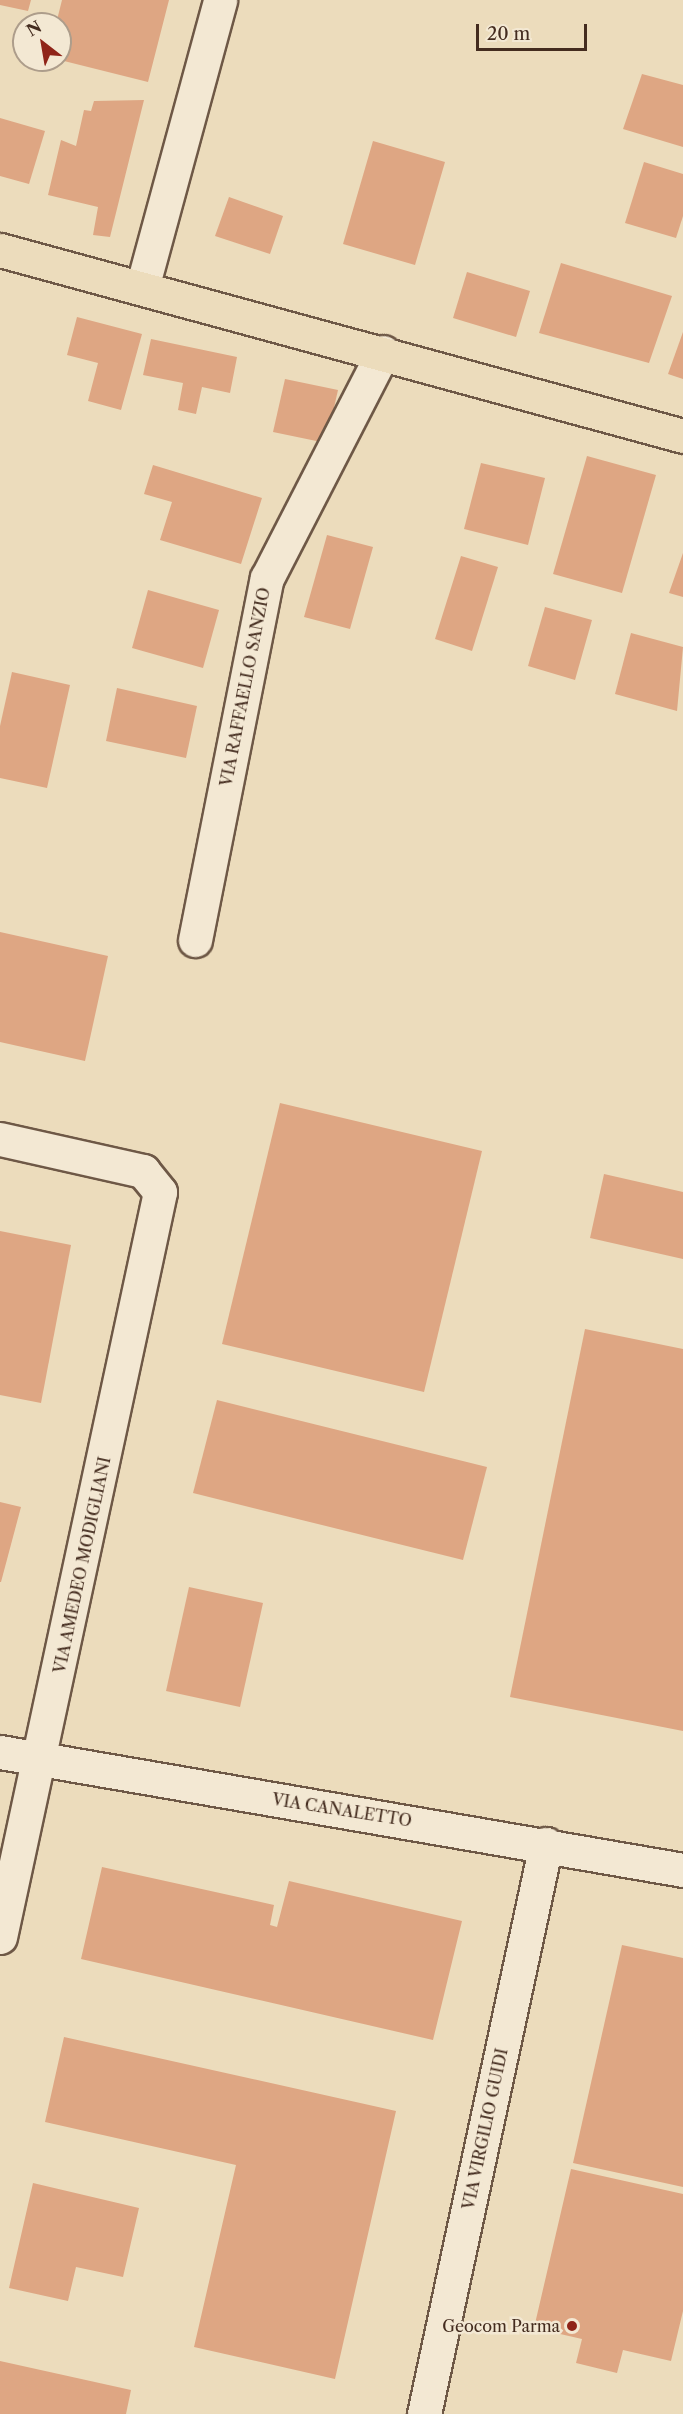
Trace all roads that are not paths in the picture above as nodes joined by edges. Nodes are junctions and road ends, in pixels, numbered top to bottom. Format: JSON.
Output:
{"nodes":[{"id":1,"x":220,"y":0,"type":"edge"},
{"id":2,"x":0,"y":250,"type":"edge"},
{"id":3,"x":142,"y":288,"type":"junction"},
{"id":4,"x":383,"y":352,"type":"junction"},
{"id":5,"x":683,"y":436,"type":"edge"},
{"id":6,"x":195,"y":940,"type":"dead end"},
{"id":7,"x":0,"y":1139,"type":"edge"},
{"id":8,"x":0,"y":1752,"type":"edge"},
{"id":9,"x":40,"y":1761,"type":"junction"},
{"id":10,"x":546,"y":1844,"type":"junction"},
{"id":11,"x":683,"y":1870,"type":"edge"},
{"id":12,"x":0,"y":1937,"type":"edge"},
{"id":13,"x":424,"y":2414,"type":"edge"}],
"edges":[{"from":1,"to":3,"type":"street"},
{"from":2,"to":3,"type":"main road"},
{"from":3,"to":4,"type":"main road"},
{"from":4,"to":5,"type":"main road"},
{"from":4,"to":6,"type":"street","name":"VIA RAFFAELLO SANZIO"},
{"from":7,"to":9,"type":"street","name":"VIA AMEDEO MODIGLIANI"},
{"from":8,"to":9,"type":"street","name":"VIA CANALETTO"},
{"from":9,"to":10,"type":"street","name":"VIA CANALETTO"},
{"from":9,"to":12,"type":"street","name":"VIA AMEDEO MODIGLIANI"},
{"from":10,"to":11,"type":"street","name":"VIA CANALETTO"},
{"from":10,"to":13,"type":"street","name":"VIA VIRGILIO GUIDI"}]}
